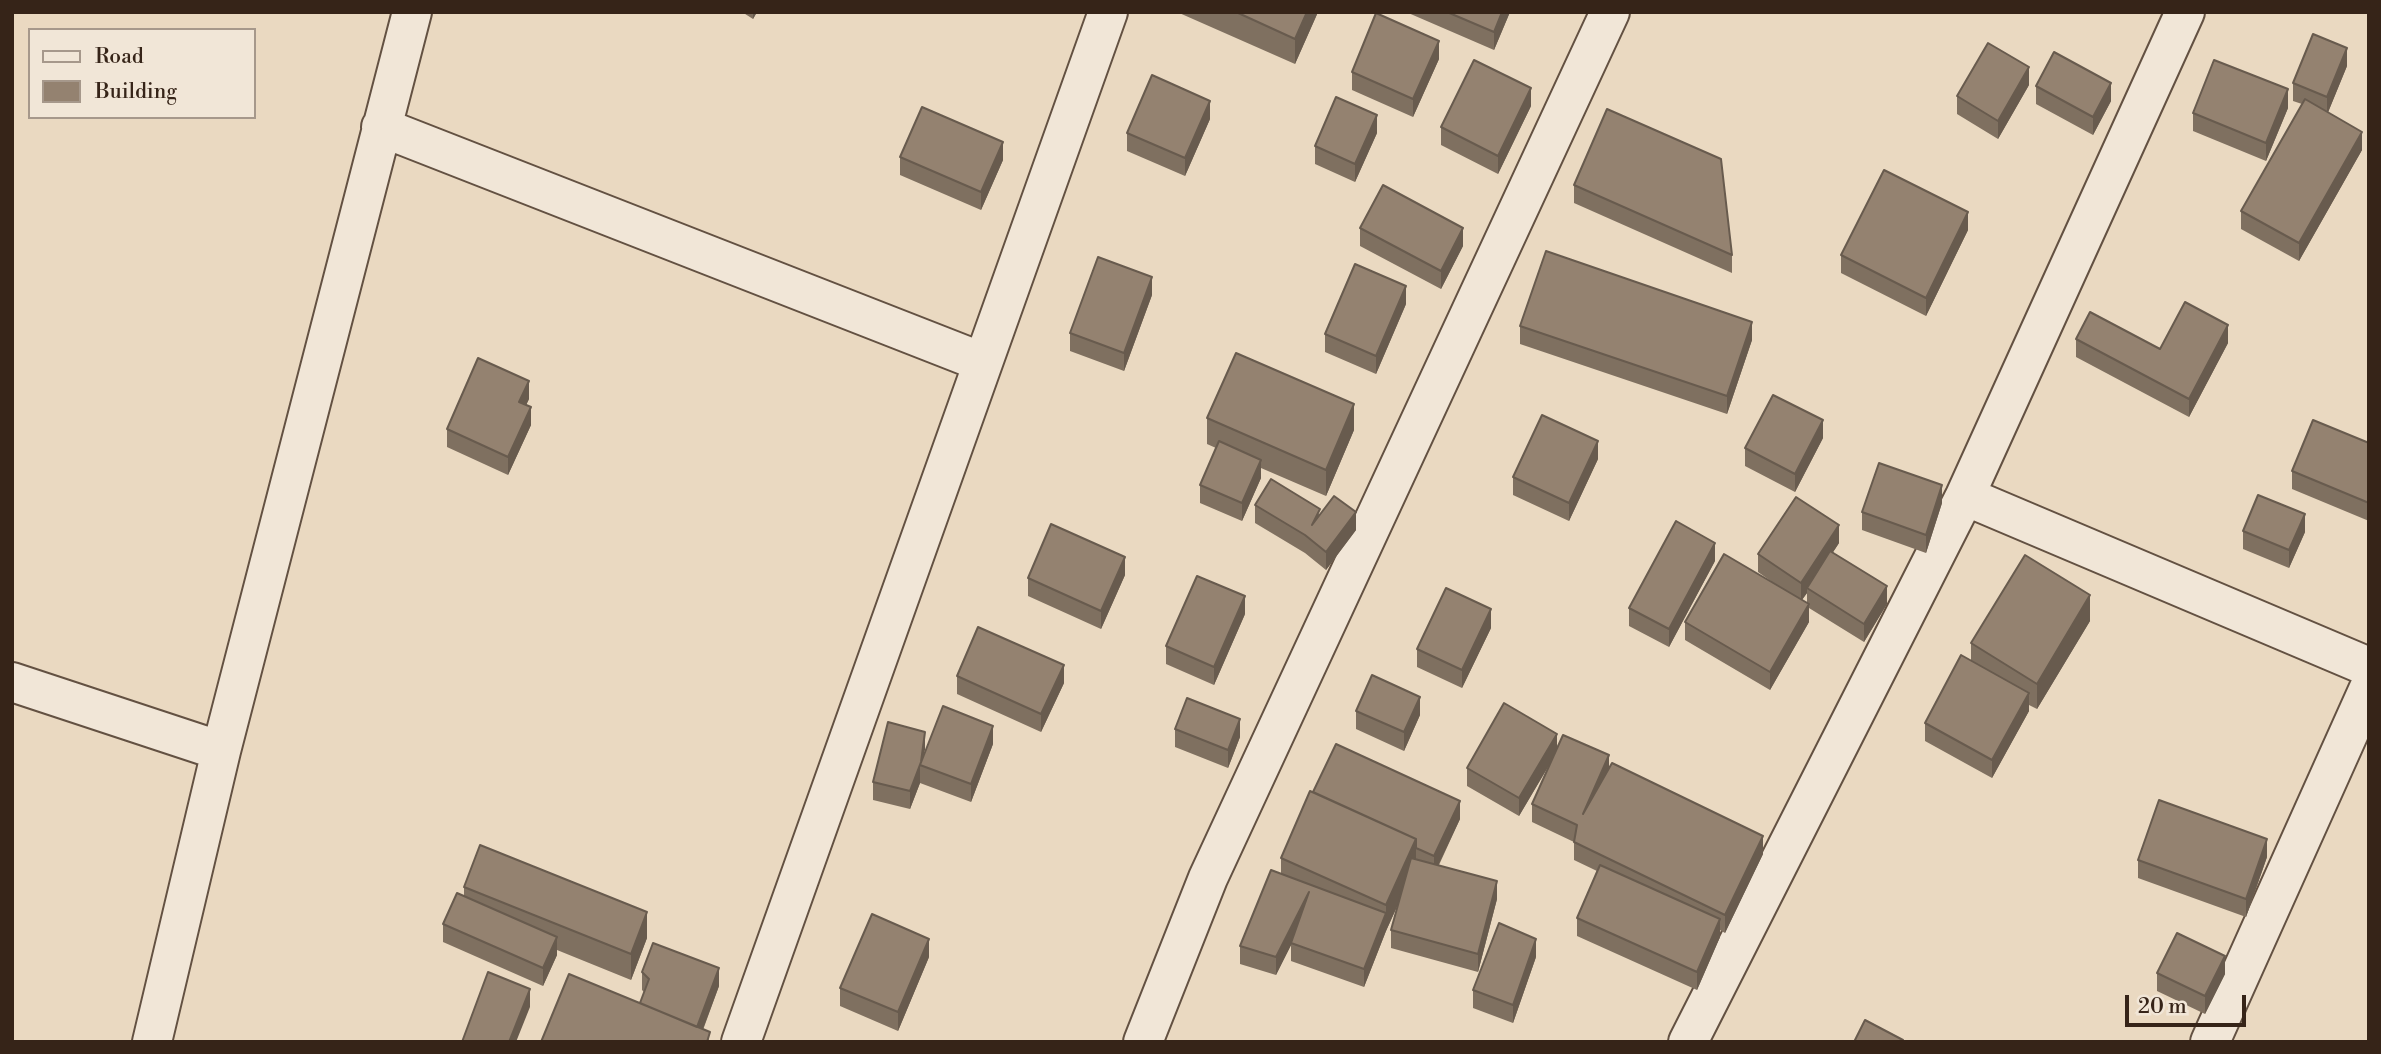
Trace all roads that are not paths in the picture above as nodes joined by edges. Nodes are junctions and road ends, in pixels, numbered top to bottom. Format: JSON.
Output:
{"nodes":[{"id":1,"x":412,"y":12,"type":"edge"},
{"id":2,"x":1108,"y":12,"type":"edge"},
{"id":3,"x":1610,"y":12,"type":"edge"},
{"id":4,"x":2185,"y":12,"type":"edge"},
{"id":5,"x":381,"y":127,"type":"junction"},
{"id":6,"x":982,"y":362,"type":"junction"},
{"id":7,"x":1965,"y":496,"type":"junction"},
{"id":8,"x":2369,"y":667,"type":"edge"},
{"id":9,"x":12,"y":681,"type":"edge"},
{"id":10,"x":2369,"y":688,"type":"edge"},
{"id":11,"x":221,"y":751,"type":"junction"},
{"id":12,"x":152,"y":1042,"type":"edge"},
{"id":13,"x":740,"y":1042,"type":"edge"},
{"id":14,"x":1143,"y":1042,"type":"edge"},
{"id":15,"x":1688,"y":1042,"type":"edge"},
{"id":16,"x":2210,"y":1042,"type":"edge"}],
"edges":[{"from":1,"to":5,"type":"street"},
{"from":2,"to":6,"type":"street"},
{"from":3,"to":14,"type":"street"},
{"from":4,"to":7,"type":"street"},
{"from":5,"to":6,"type":"street"},
{"from":5,"to":11,"type":"street"},
{"from":6,"to":13,"type":"street"},
{"from":7,"to":8,"type":"street"},
{"from":7,"to":15,"type":"street"},
{"from":9,"to":11,"type":"street"},
{"from":10,"to":16,"type":"street"},
{"from":11,"to":12,"type":"street"}]}
